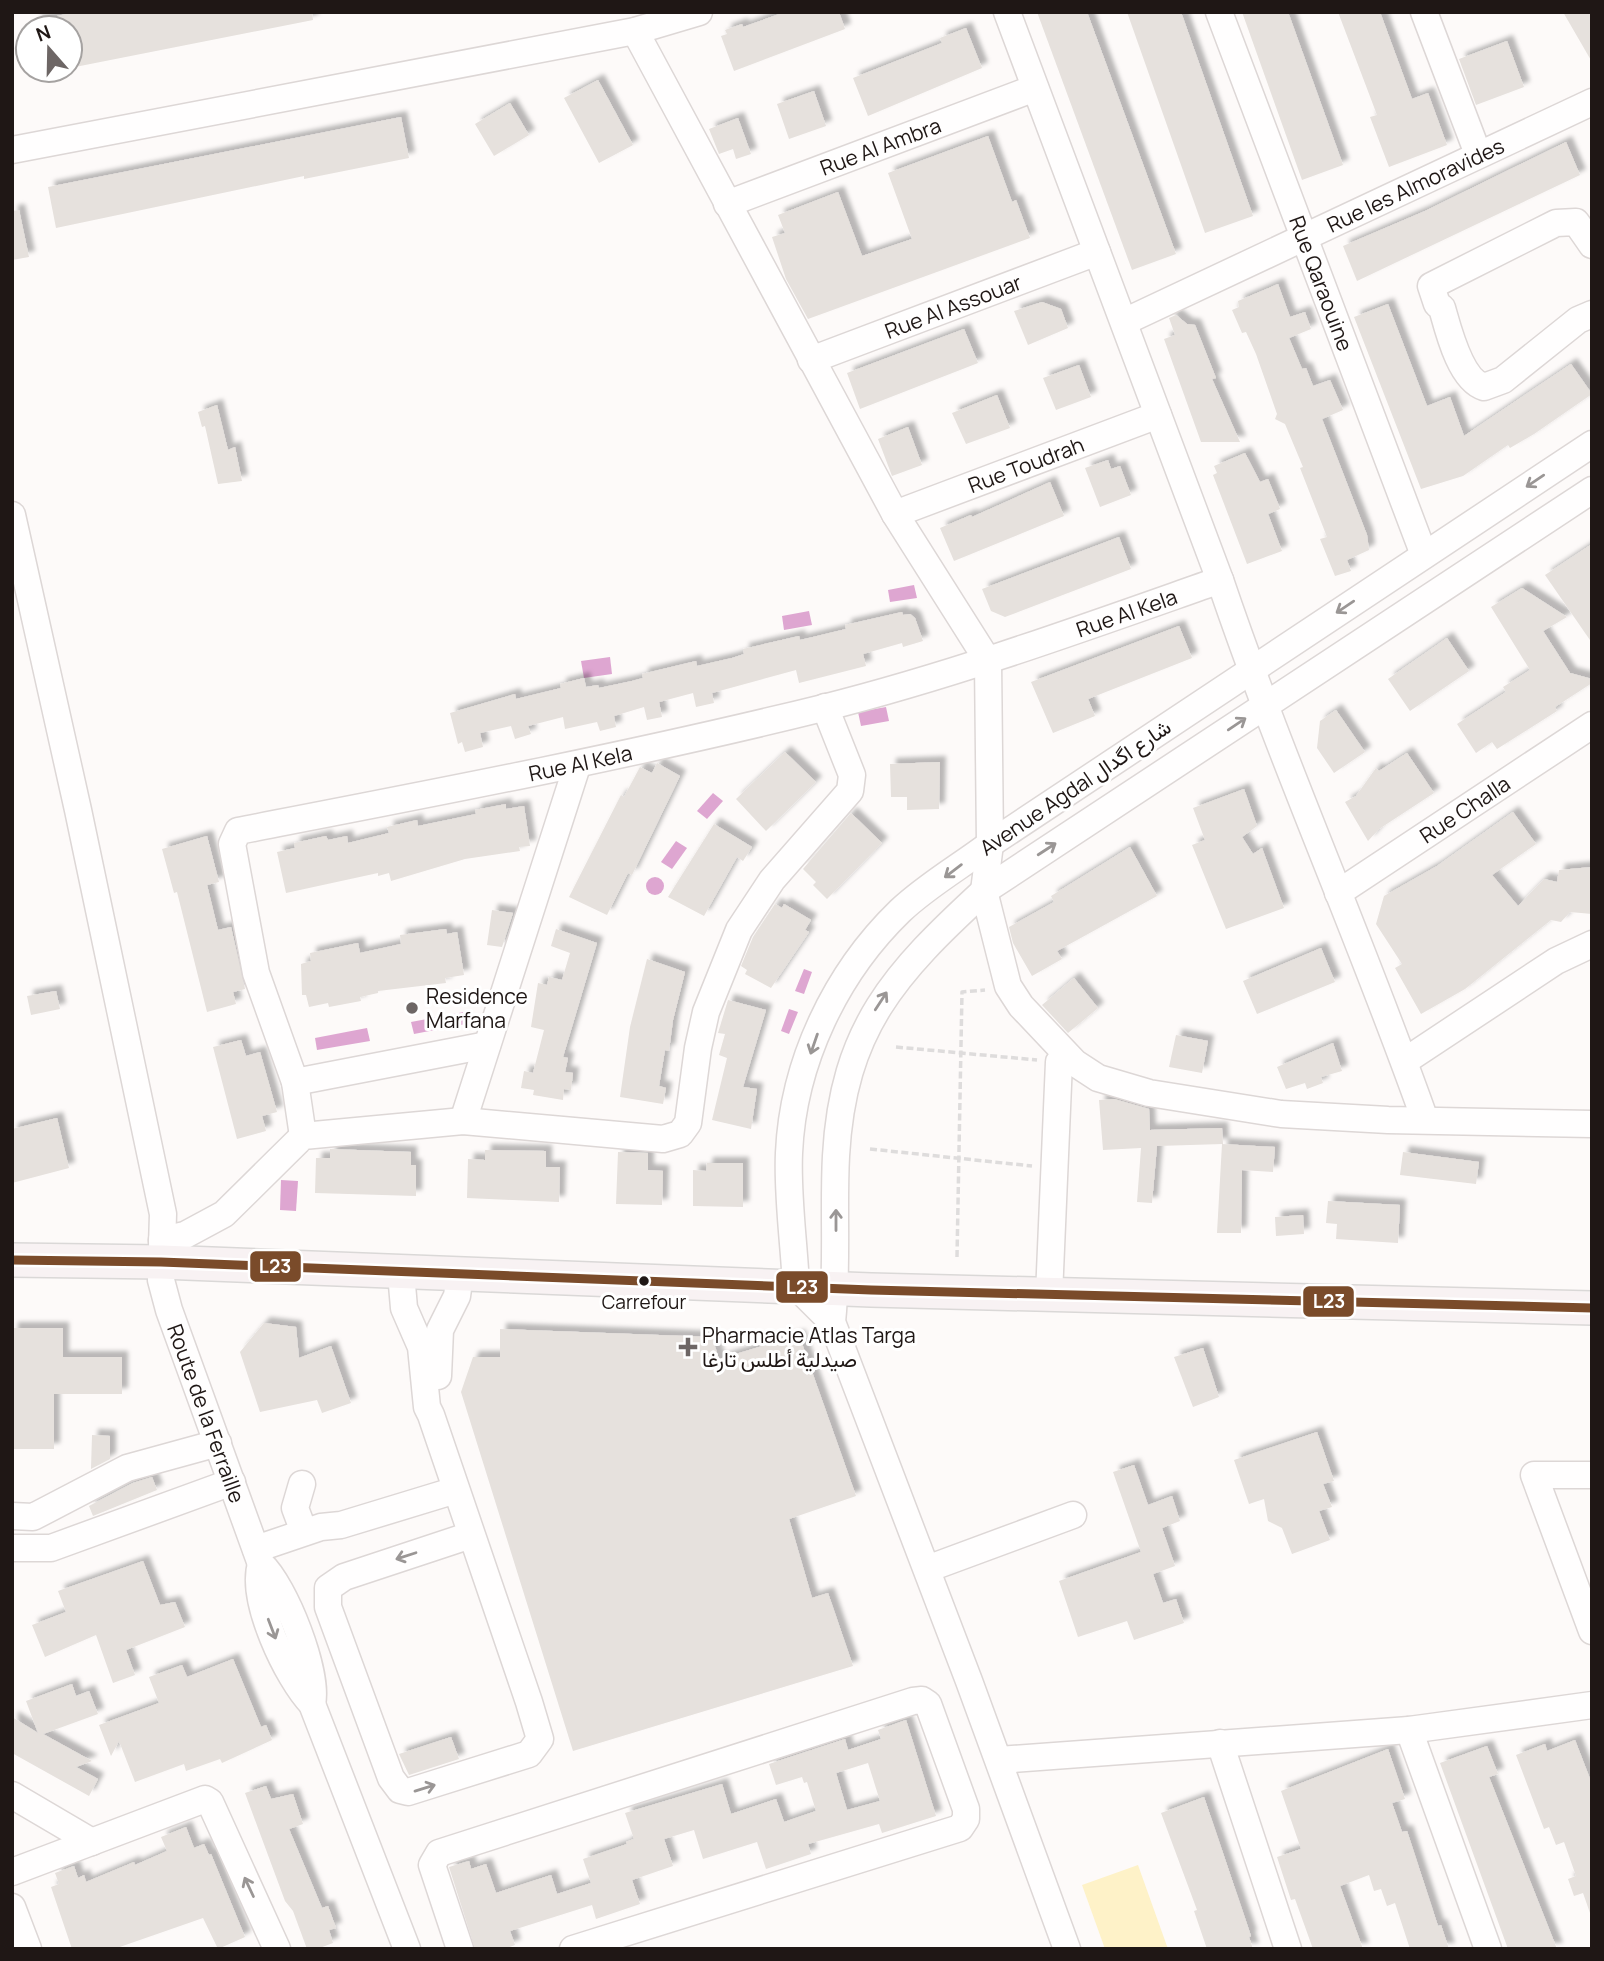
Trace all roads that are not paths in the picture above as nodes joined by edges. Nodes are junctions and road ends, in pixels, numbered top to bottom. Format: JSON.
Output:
{"nodes":[{"id":1,"x":699,"y":12,"type":"edge"},
{"id":2,"x":1007,"y":12,"type":"edge"},
{"id":3,"x":1219,"y":12,"type":"edge"},
{"id":4,"x":1424,"y":12,"type":"edge"},
{"id":5,"x":635,"y":32,"type":"junction"},
{"id":6,"x":1035,"y":89,"type":"junction"},
{"id":7,"x":1592,"y":102,"type":"edge"},
{"id":8,"x":12,"y":150,"type":"edge"},
{"id":9,"x":1479,"y":154,"type":"junction"},
{"id":10,"x":727,"y":204,"type":"junction"},
{"id":11,"x":1304,"y":238,"type":"junction"},
{"id":12,"x":1592,"y":245,"type":"edge"},
{"id":13,"x":1097,"y":252,"type":"junction"},
{"id":14,"x":1124,"y":322,"type":"junction"},
{"id":15,"x":1587,"y":325,"type":"edge"},
{"id":16,"x":811,"y":360,"type":"junction"},
{"id":17,"x":1158,"y":415,"type":"junction"},
{"id":18,"x":1592,"y":444,"type":"edge"},
{"id":19,"x":1592,"y":489,"type":"edge"},
{"id":20,"x":895,"y":514,"type":"junction"},
{"id":21,"x":12,"y":515,"type":"edge"},
{"id":22,"x":1424,"y":555,"type":"junction"},
{"id":23,"x":1220,"y":580,"type":"junction"},
{"id":24,"x":988,"y":661,"type":"junction"},
{"id":25,"x":1251,"y":670,"type":"junction"},
{"id":26,"x":1266,"y":704,"type":"junction"},
{"id":27,"x":825,"y":707,"type":"junction"},
{"id":28,"x":1586,"y":734,"type":"edge"},
{"id":29,"x":577,"y":766,"type":"junction"},
{"id":30,"x":990,"y":844,"type":"junction"},
{"id":31,"x":984,"y":891,"type":"junction"},
{"id":32,"x":1338,"y":893,"type":"junction"},
{"id":33,"x":1592,"y":944,"type":"edge"},
{"id":34,"x":487,"y":1045,"type":"junction"},
{"id":35,"x":1405,"y":1061,"type":"junction"},
{"id":36,"x":1059,"y":1062,"type":"road end"},
{"id":37,"x":295,"y":1082,"type":"junction"},
{"id":38,"x":1426,"y":1120,"type":"junction"},
{"id":39,"x":463,"y":1121,"type":"junction"},
{"id":40,"x":1592,"y":1124,"type":"edge"},
{"id":41,"x":303,"y":1136,"type":"junction"},
{"id":42,"x":161,"y":1251,"type":"junction"},
{"id":43,"x":12,"y":1260,"type":"edge"},
{"id":44,"x":401,"y":1273,"type":"junction"},
{"id":45,"x":460,"y":1274,"type":"junction"},
{"id":46,"x":796,"y":1286,"type":"junction"},
{"id":47,"x":836,"y":1289,"type":"junction"},
{"id":48,"x":1049,"y":1295,"type":"junction"},
{"id":49,"x":1592,"y":1308,"type":"edge"},
{"id":50,"x":832,"y":1322,"type":"junction"},
{"id":51,"x":430,"y":1347,"type":"junction"},
{"id":52,"x":218,"y":1443,"type":"junction"},
{"id":53,"x":1592,"y":1475,"type":"edge"},
{"id":54,"x":232,"y":1482,"type":"junction"},
{"id":55,"x":302,"y":1484,"type":"dead end"},
{"id":56,"x":456,"y":1490,"type":"junction"},
{"id":57,"x":1073,"y":1515,"type":"dead end"},
{"id":58,"x":12,"y":1516,"type":"edge"},
{"id":59,"x":341,"y":1525,"type":"junction"},
{"id":60,"x":304,"y":1532,"type":"junction"},
{"id":61,"x":471,"y":1535,"type":"junction"},
{"id":62,"x":12,"y":1548,"type":"edge"},
{"id":63,"x":259,"y":1557,"type":"junction"},
{"id":64,"x":927,"y":1569,"type":"junction"},
{"id":65,"x":1583,"y":1585,"type":"edge"},
{"id":66,"x":1592,"y":1631,"type":"edge"},
{"id":67,"x":1592,"y":1705,"type":"edge"},
{"id":68,"x":1409,"y":1730,"type":"junction"},
{"id":69,"x":1220,"y":1743,"type":"junction"},
{"id":70,"x":999,"y":1760,"type":"junction"},
{"id":71,"x":12,"y":1796,"type":"edge"},
{"id":72,"x":92,"y":1842,"type":"junction"},
{"id":73,"x":12,"y":1872,"type":"edge"},
{"id":74,"x":12,"y":1907,"type":"edge"},
{"id":75,"x":28,"y":1949,"type":"edge"},
{"id":76,"x":277,"y":1949,"type":"edge"},
{"id":77,"x":407,"y":1949,"type":"edge"},
{"id":78,"x":460,"y":1949,"type":"edge"},
{"id":79,"x":573,"y":1949,"type":"edge"},
{"id":80,"x":1067,"y":1949,"type":"edge"},
{"id":81,"x":1288,"y":1949,"type":"edge"},
{"id":82,"x":1488,"y":1949,"type":"edge"}],
"edges":[{"from":1,"to":5,"type":"street"},
{"from":2,"to":6,"type":"street"},
{"from":3,"to":11,"type":"street","name":"Rue Qaraouine"},
{"from":4,"to":9,"type":"street"},
{"from":5,"to":8,"type":"street"},
{"from":5,"to":10,"type":"street"},
{"from":6,"to":10,"type":"street","name":"Rue Al Ambra"},
{"from":6,"to":13,"type":"street"},
{"from":7,"to":9,"type":"street","name":"Rue les Almoravides"},
{"from":9,"to":11,"type":"street","name":"Rue les Almoravides"},
{"from":10,"to":16,"type":"street"},
{"from":11,"to":14,"type":"street","name":"Rue les Almoravides"},
{"from":11,"to":22,"type":"street","name":"Rue Qaraouine"},
{"from":12,"to":15,"type":"street"},
{"from":13,"to":14,"type":"street"},
{"from":13,"to":16,"type":"street","name":"Rue Al Assouar"},
{"from":14,"to":17,"type":"street"},
{"from":16,"to":20,"type":"street"},
{"from":17,"to":20,"type":"street","name":"Rue Toudrah"},
{"from":17,"to":23,"type":"street"},
{"from":18,"to":22,"type":"street","name":"Avenue Agdal شارع اگدال","one_way":true},
{"from":19,"to":26,"type":"street","name":"Avenue Agdal شارع اگدال"},
{"from":20,"to":24,"type":"street"},
{"from":21,"to":42,"type":"street","name":"Route de la Ferraille"},
{"from":22,"to":25,"type":"street","name":"Avenue Agdal شارع اگدال","one_way":true},
{"from":23,"to":24,"type":"street","name":"Rue Al Kela"},
{"from":23,"to":25,"type":"street"},
{"from":24,"to":27,"type":"street","name":"Rue Al Kela"},
{"from":24,"to":30,"type":"street"},
{"from":25,"to":26,"type":"street"},
{"from":25,"to":30,"type":"street","name":"Avenue Agdal شارع اگدال"},
{"from":31,"to":26,"type":"street","name":"Avenue Agdal شارع اگدال","one_way":true},
{"from":26,"to":32,"type":"street"},
{"from":27,"to":29,"type":"street","name":"Rue Al Kela"},
{"from":27,"to":39,"type":"street"},
{"from":28,"to":32,"type":"street","name":"Rue Challa"},
{"from":29,"to":34,"type":"street"},
{"from":29,"to":37,"type":"street","name":"Rue Al Kela"},
{"from":30,"to":31,"type":"street"},
{"from":30,"to":46,"type":"street","name":"Avenue Agdal شارع اگدال","one_way":true},
{"from":31,"to":38,"type":"street"},
{"from":47,"to":31,"type":"street","name":"Avenue Agdal شارع اگدال","one_way":true},
{"from":32,"to":35,"type":"street"},
{"from":33,"to":35,"type":"street"},
{"from":34,"to":37,"type":"street"},
{"from":34,"to":39,"type":"street"},
{"from":35,"to":38,"type":"street"},
{"from":36,"to":48,"type":"street"},
{"from":37,"to":41,"type":"street","name":"Rue Al Kela"},
{"from":38,"to":40,"type":"street"},
{"from":39,"to":41,"type":"street"},
{"from":41,"to":42,"type":"street"},
{"from":42,"to":43,"type":"main road"},
{"from":42,"to":44,"type":"main road"},
{"from":42,"to":52,"type":"street","name":"Route de la Ferraille"},
{"from":44,"to":45,"type":"main road"},
{"from":44,"to":51,"type":"street"},
{"from":45,"to":46,"type":"main road"},
{"from":45,"to":51,"type":"street"},
{"from":46,"to":47,"type":"main road"},
{"from":46,"to":50,"type":"street"},
{"from":47,"to":48,"type":"main road"},
{"from":47,"to":50,"type":"street","name":"Avenue Agdal شارع اگدال"},
{"from":48,"to":49,"type":"main road"},
{"from":50,"to":64,"type":"street"},
{"from":51,"to":56,"type":"street"},
{"from":52,"to":54,"type":"street","name":"Route de la Ferraille"},
{"from":52,"to":58,"type":"street"},
{"from":53,"to":65,"type":"street"},
{"from":54,"to":62,"type":"street"},
{"from":54,"to":63,"type":"street","name":"Route de la Ferraille"},
{"from":55,"to":60,"type":"street"},
{"from":56,"to":59,"type":"street"},
{"from":56,"to":61,"type":"street"},
{"from":57,"to":64,"type":"street"},
{"from":59,"to":60,"type":"street"},
{"from":59,"to":63,"type":"street"},
{"from":60,"to":63,"type":"street"},
{"from":61,"to":61,"type":"street","one_way":true},
{"from":63,"to":77,"type":"street","name":"Route de la Ferraille"},
{"from":64,"to":70,"type":"street"},
{"from":65,"to":66,"type":"street"},
{"from":67,"to":68,"type":"street"},
{"from":68,"to":69,"type":"street"},
{"from":68,"to":82,"type":"street"},
{"from":69,"to":70,"type":"street"},
{"from":69,"to":81,"type":"street"},
{"from":70,"to":80,"type":"street"},
{"from":71,"to":72,"type":"street"},
{"from":72,"to":73,"type":"street"},
{"from":76,"to":72,"type":"street","one_way":true},
{"from":74,"to":75,"type":"street"},
{"from":78,"to":79,"type":"street"}]}
